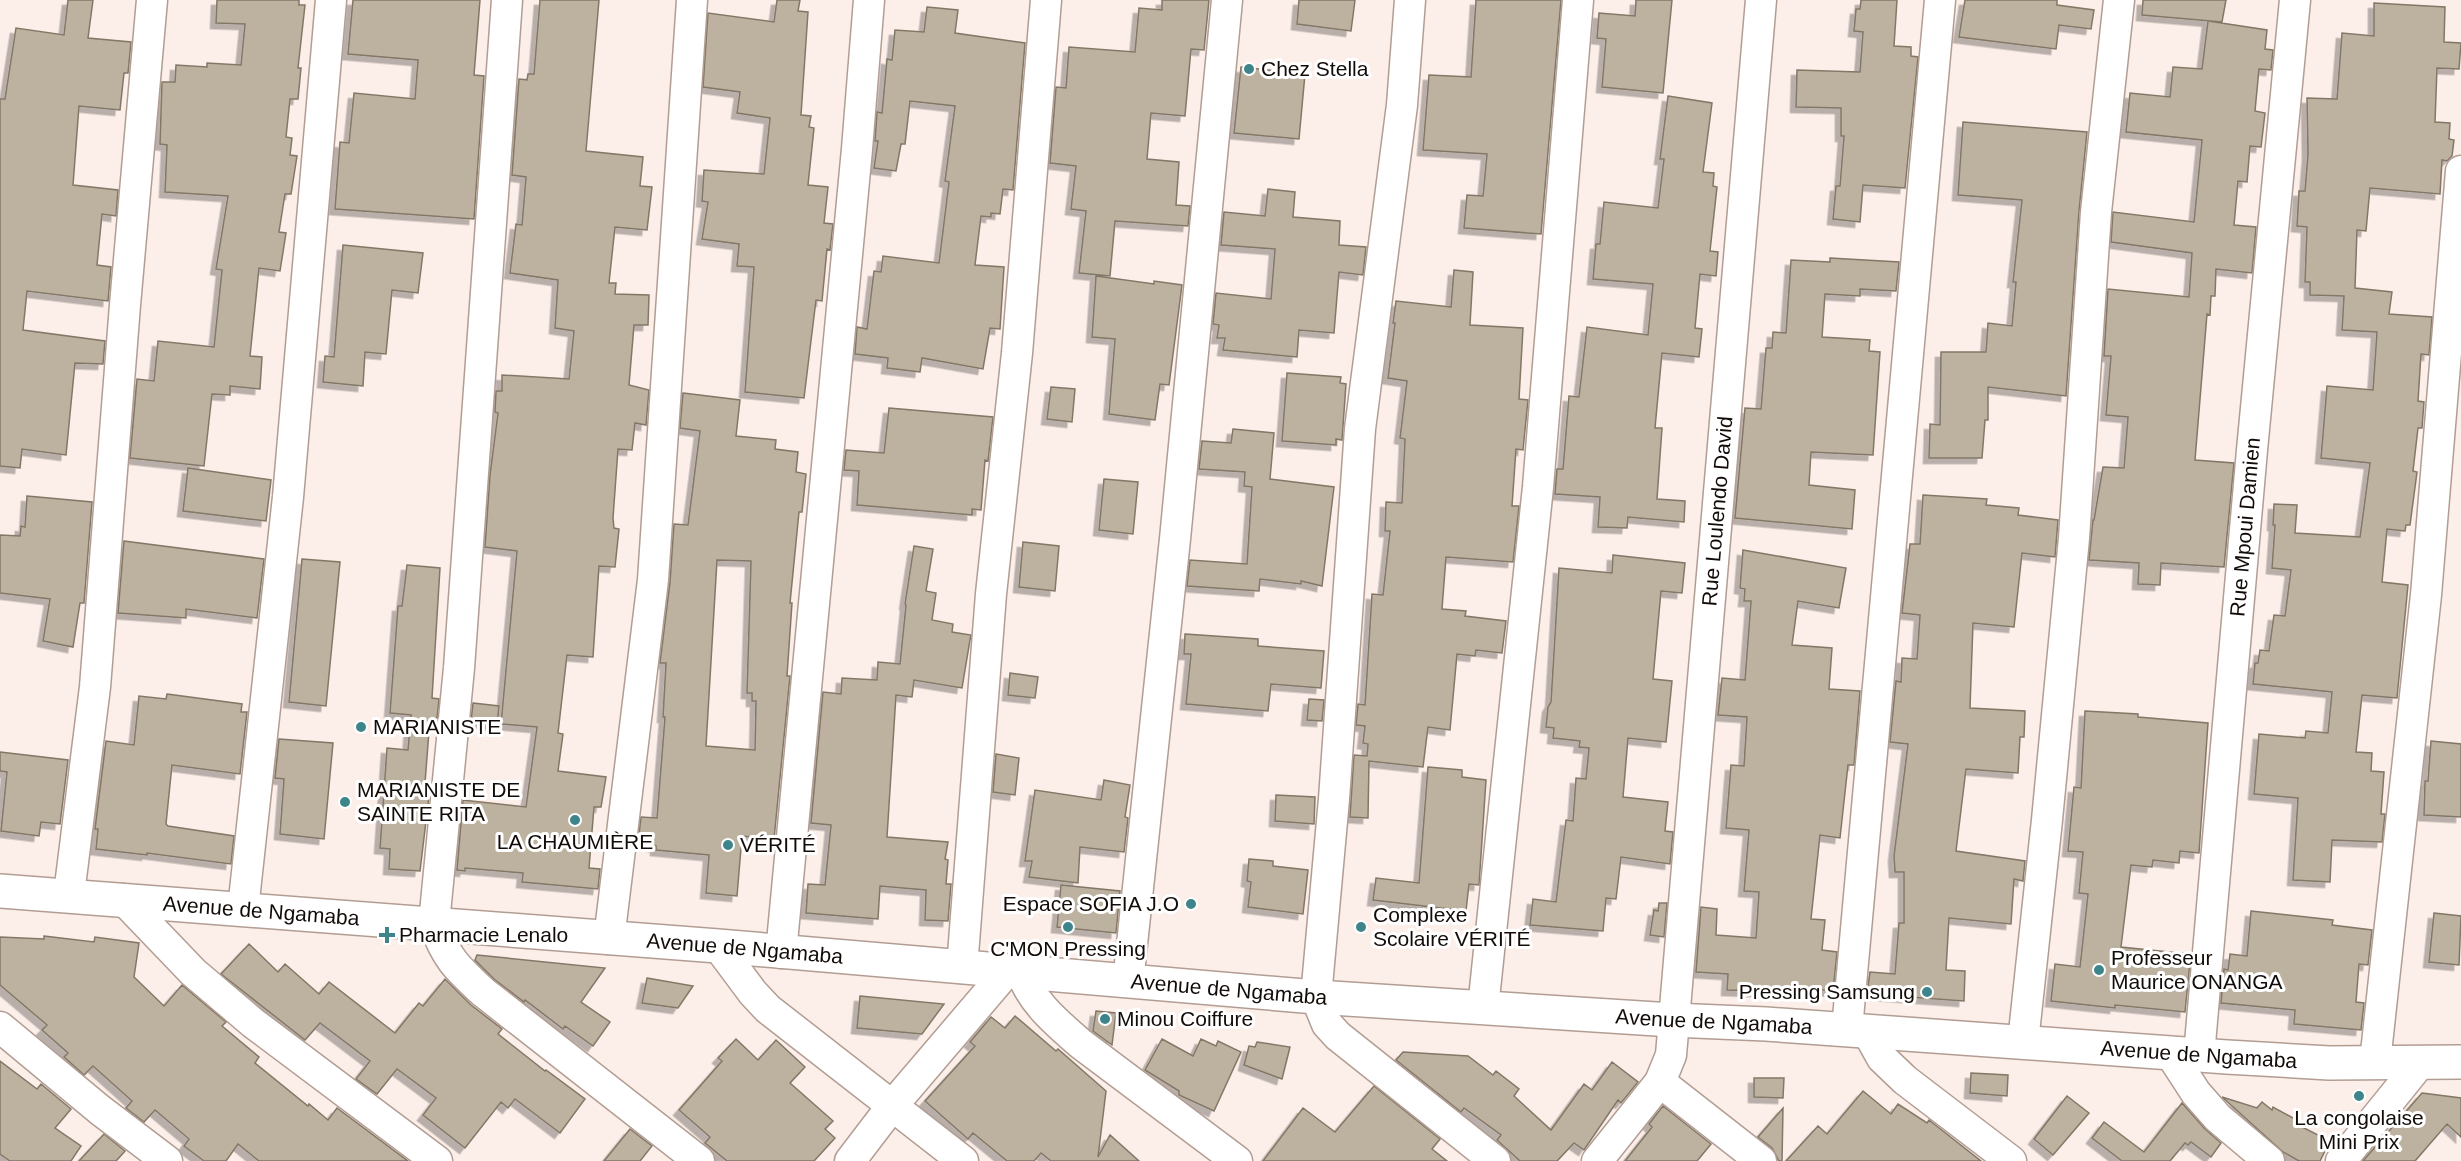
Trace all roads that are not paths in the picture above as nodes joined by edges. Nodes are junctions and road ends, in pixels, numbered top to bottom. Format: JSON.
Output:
{"nodes":[{"id":1,"x":152,"y":0,"type":"edge"},
{"id":2,"x":331,"y":0,"type":"edge"},
{"id":3,"x":507,"y":0,"type":"edge"},
{"id":4,"x":692,"y":0,"type":"edge"},
{"id":5,"x":869,"y":0,"type":"edge"},
{"id":6,"x":1046,"y":0,"type":"edge"},
{"id":7,"x":1227,"y":0,"type":"edge"},
{"id":8,"x":1410,"y":0,"type":"edge"},
{"id":9,"x":1578,"y":0,"type":"edge"},
{"id":10,"x":1761,"y":0,"type":"edge"},
{"id":11,"x":1940,"y":0,"type":"edge"},
{"id":12,"x":2119,"y":0,"type":"edge"},
{"id":13,"x":2295,"y":0,"type":"edge"},
{"id":14,"x":2461,"y":171,"type":"edge"},
{"id":15,"x":0,"y":891,"type":"edge"},
{"id":16,"x":69,"y":894,"type":"junction"},
{"id":17,"x":123,"y":899,"type":"junction"},
{"id":18,"x":243,"y":909,"type":"junction"},
{"id":19,"x":434,"y":923,"type":"junction"},
{"id":20,"x":609,"y":939,"type":"junction"},
{"id":21,"x":718,"y":946,"type":"junction"},
{"id":22,"x":781,"y":952,"type":"junction"},
{"id":23,"x":962,"y":968,"type":"junction"},
{"id":24,"x":1014,"y":971,"type":"junction"},
{"id":25,"x":1128,"y":982,"type":"junction"},
{"id":26,"x":1316,"y":997,"type":"junction"},
{"id":27,"x":1484,"y":1008,"type":"junction"},
{"id":28,"x":1672,"y":1020,"type":"junction"},
{"id":29,"x":0,"y":1027,"type":"edge"},
{"id":30,"x":1857,"y":1030,"type":"junction"},
{"id":31,"x":2023,"y":1042,"type":"junction"},
{"id":32,"x":2185,"y":1054,"type":"junction"},
{"id":33,"x":2375,"y":1062,"type":"junction"},
{"id":34,"x":2421,"y":1062,"type":"junction"},
{"id":35,"x":2460,"y":1064,"type":"edge"},
{"id":36,"x":1660,"y":1082,"type":"junction"},
{"id":37,"x":892,"y":1106,"type":"junction"},
{"id":38,"x":167,"y":1161,"type":"edge"},
{"id":39,"x":436,"y":1161,"type":"edge"},
{"id":40,"x":699,"y":1161,"type":"edge"},
{"id":41,"x":850,"y":1161,"type":"edge"},
{"id":42,"x":963,"y":1161,"type":"edge"},
{"id":43,"x":1237,"y":1161,"type":"edge"},
{"id":44,"x":1495,"y":1161,"type":"edge"},
{"id":45,"x":1597,"y":1161,"type":"edge"},
{"id":46,"x":1761,"y":1161,"type":"edge"},
{"id":47,"x":2011,"y":1161,"type":"edge"},
{"id":48,"x":2269,"y":1161,"type":"edge"},
{"id":49,"x":2341,"y":1161,"type":"edge"}],
"edges":[{"from":1,"to":16,"type":"street"},
{"from":2,"to":18,"type":"street"},
{"from":3,"to":19,"type":"street"},
{"from":4,"to":20,"type":"street"},
{"from":5,"to":22,"type":"street"},
{"from":6,"to":23,"type":"street"},
{"from":7,"to":25,"type":"street"},
{"from":8,"to":26,"type":"street"},
{"from":9,"to":27,"type":"street"},
{"from":10,"to":28,"type":"street","name":"Rue Loulendo David"},
{"from":11,"to":30,"type":"street"},
{"from":12,"to":31,"type":"street"},
{"from":13,"to":32,"type":"street","name":"Rue Mpoui Damien"},
{"from":14,"to":33,"type":"street"},
{"from":15,"to":16,"type":"main road","name":"Avenue de Ngamaba"},
{"from":16,"to":17,"type":"main road","name":"Avenue de Ngamaba"},
{"from":17,"to":18,"type":"main road","name":"Avenue de Ngamaba"},
{"from":17,"to":39,"type":"street"},
{"from":18,"to":19,"type":"main road","name":"Avenue de Ngamaba"},
{"from":19,"to":20,"type":"main road","name":"Avenue de Ngamaba"},
{"from":19,"to":40,"type":"street"},
{"from":20,"to":21,"type":"main road","name":"Avenue de Ngamaba"},
{"from":21,"to":22,"type":"main road","name":"Avenue de Ngamaba"},
{"from":21,"to":37,"type":"street"},
{"from":22,"to":23,"type":"main road","name":"Avenue de Ngamaba"},
{"from":23,"to":24,"type":"main road","name":"Avenue de Ngamaba"},
{"from":24,"to":25,"type":"main road","name":"Avenue de Ngamaba"},
{"from":24,"to":37,"type":"street"},
{"from":24,"to":43,"type":"street"},
{"from":25,"to":26,"type":"main road","name":"Avenue de Ngamaba"},
{"from":26,"to":27,"type":"main road","name":"Avenue de Ngamaba"},
{"from":26,"to":44,"type":"street"},
{"from":27,"to":28,"type":"main road","name":"Avenue de Ngamaba"},
{"from":28,"to":30,"type":"main road","name":"Avenue de Ngamaba"},
{"from":28,"to":36,"type":"street","name":"Rue Loulendo David"},
{"from":29,"to":38,"type":"street"},
{"from":30,"to":31,"type":"main road","name":"Avenue de Ngamaba"},
{"from":30,"to":47,"type":"street"},
{"from":31,"to":32,"type":"main road","name":"Avenue de Ngamaba"},
{"from":32,"to":33,"type":"main road","name":"Avenue de Ngamaba"},
{"from":32,"to":48,"type":"street"},
{"from":33,"to":34,"type":"main road","name":"Avenue de Ngamaba"},
{"from":34,"to":35,"type":"main road","name":"Avenue de Ngamaba"},
{"from":34,"to":49,"type":"street"},
{"from":36,"to":45,"type":"street","name":"Rue Loulendo David"},
{"from":36,"to":46,"type":"street"},
{"from":37,"to":41,"type":"street"},
{"from":37,"to":42,"type":"street"}]}
